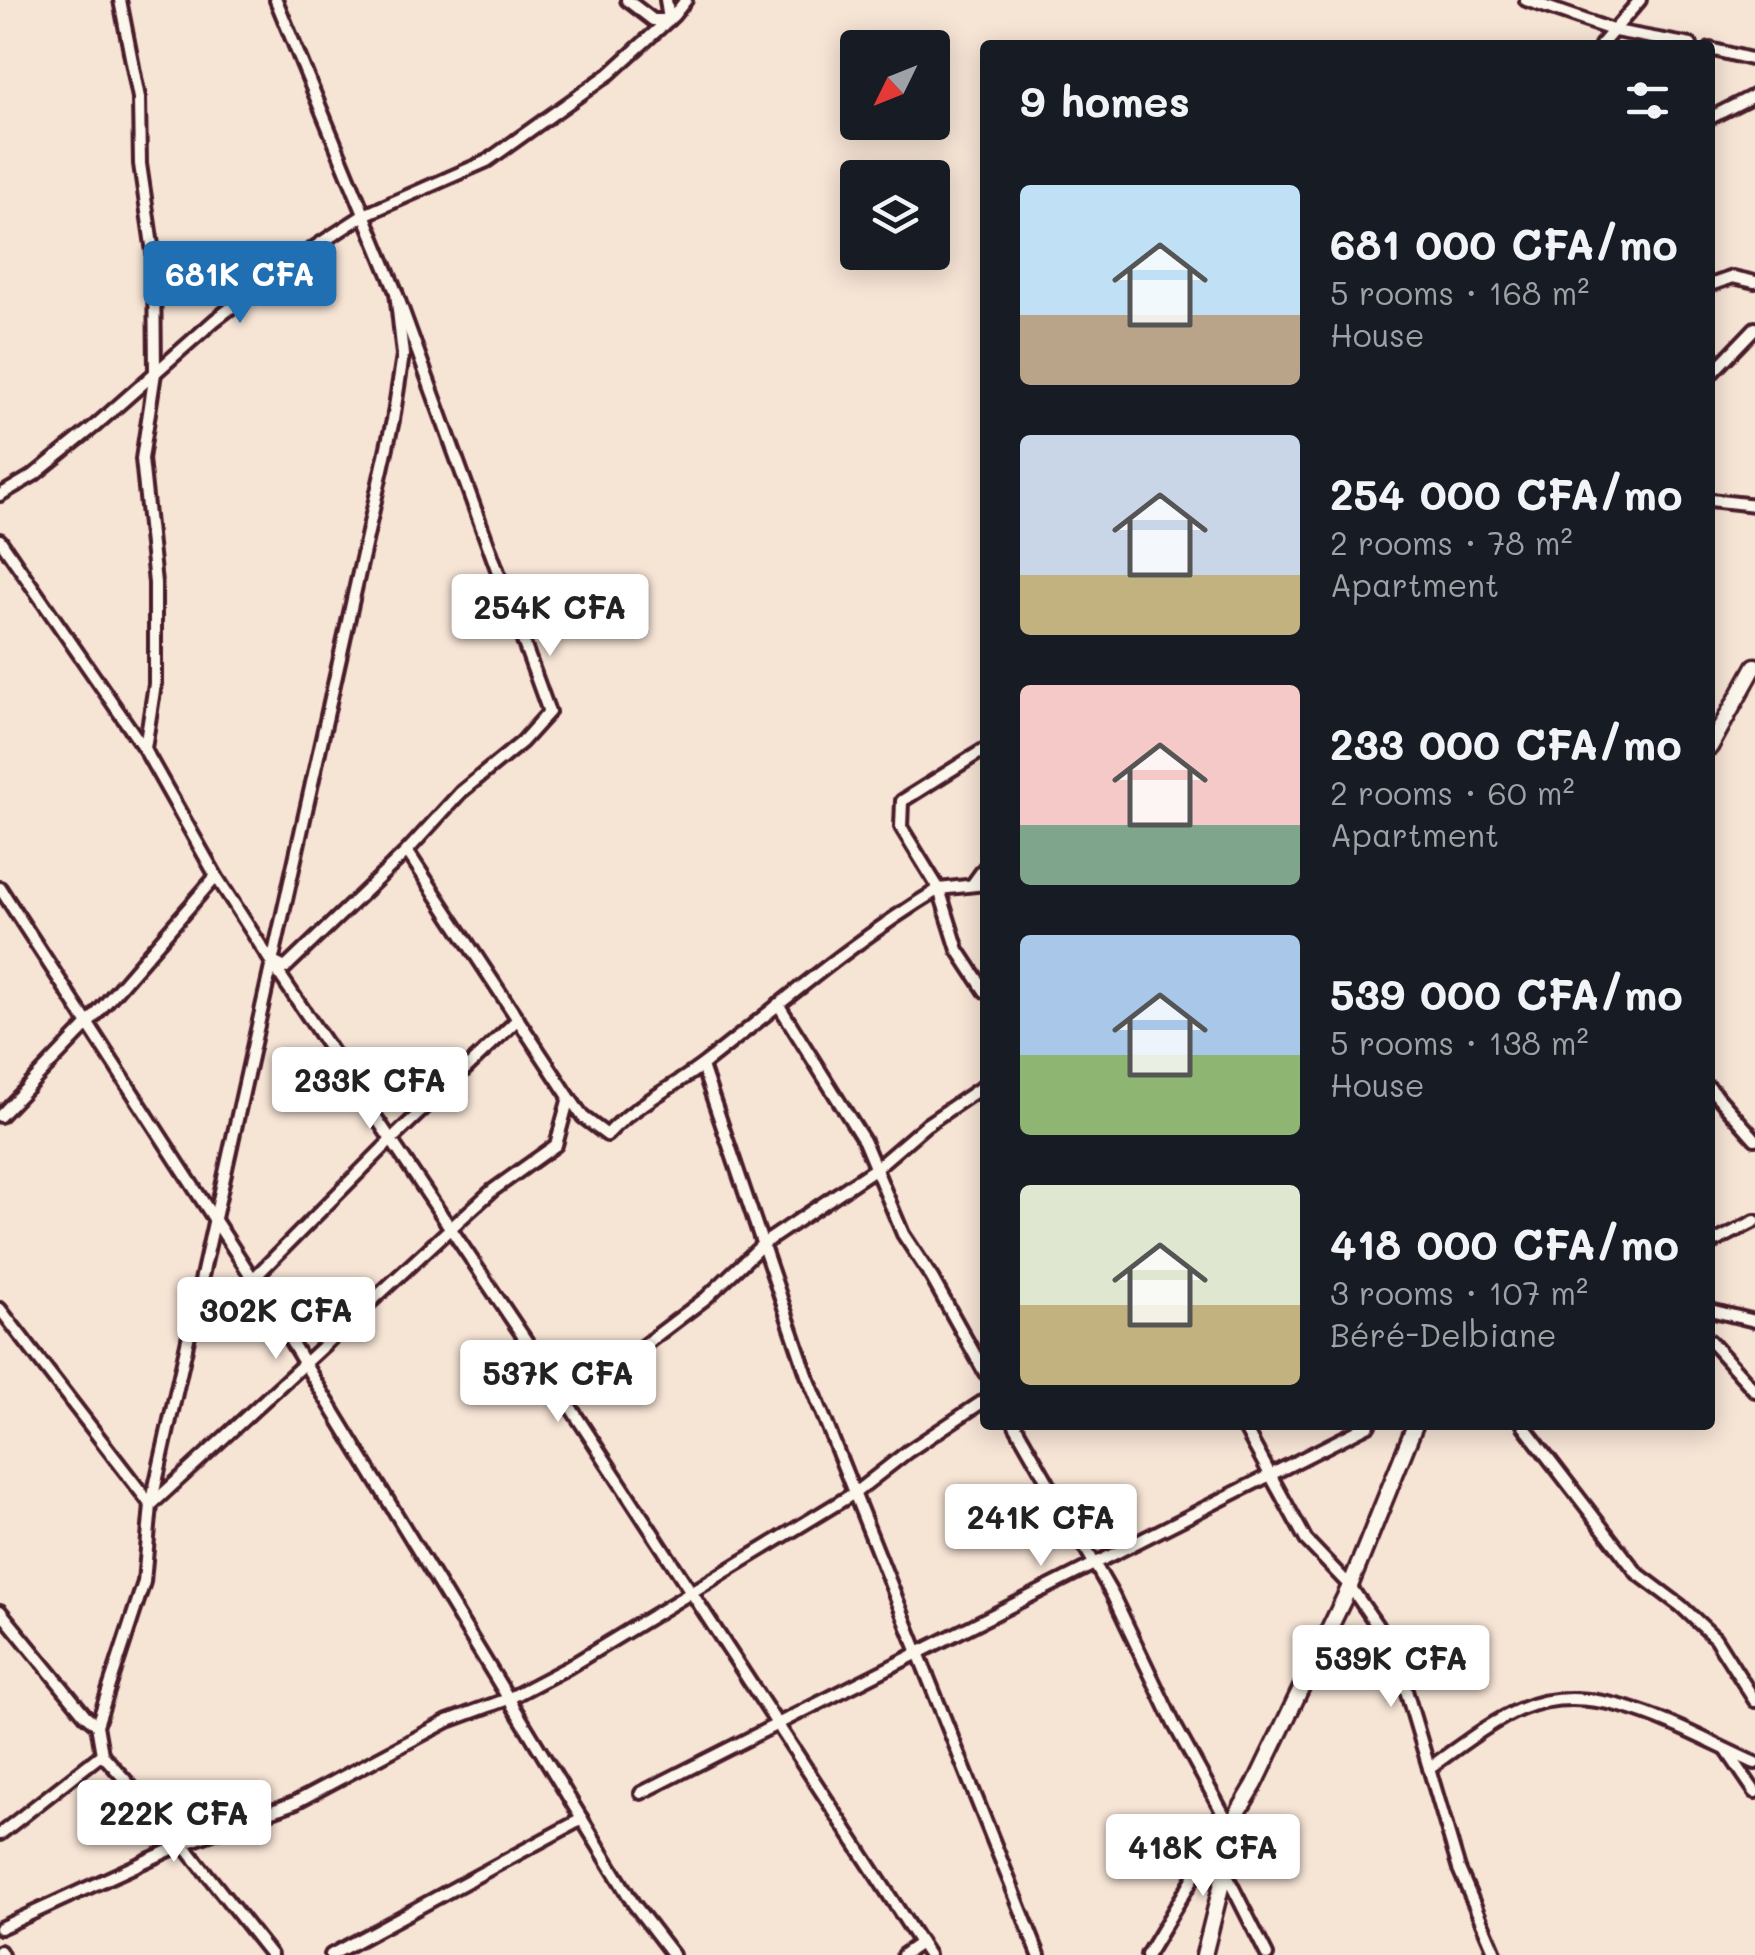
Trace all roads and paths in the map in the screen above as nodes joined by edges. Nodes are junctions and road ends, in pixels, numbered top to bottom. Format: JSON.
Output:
{"nodes":[{"id":1,"x":120,"y":0,"type":"edge"},
{"id":2,"x":276,"y":0,"type":"edge"},
{"id":3,"x":627,"y":0,"type":"edge"},
{"id":4,"x":666,"y":0,"type":"edge"},
{"id":5,"x":686,"y":0,"type":"edge"},
{"id":6,"x":1526,"y":0,"type":"edge"},
{"id":7,"x":1640,"y":0,"type":"edge"},
{"id":8,"x":669,"y":20,"type":"junction"},
{"id":9,"x":1615,"y":31,"type":"junction"},
{"id":10,"x":1606,"y":40,"type":"edge"},
{"id":11,"x":1663,"y":40,"type":"edge"},
{"id":12,"x":1715,"y":50,"type":"edge"},
{"id":13,"x":1755,"y":60,"type":"edge"},
{"id":14,"x":1755,"y":95,"type":"edge"},
{"id":15,"x":1715,"y":115,"type":"edge"},
{"id":16,"x":364,"y":215,"type":"junction"},
{"id":17,"x":1755,"y":282,"type":"edge"},
{"id":18,"x":1715,"y":283,"type":"edge"},
{"id":19,"x":396,"y":292,"type":"junction"},
{"id":20,"x":1755,"y":328,"type":"edge"},
{"id":21,"x":1715,"y":370,"type":"edge"},
{"id":22,"x":154,"y":373,"type":"junction"},
{"id":23,"x":0,"y":496,"type":"edge"},
{"id":24,"x":1715,"y":501,"type":"edge"},
{"id":25,"x":1755,"y":505,"type":"edge"},
{"id":26,"x":0,"y":540,"type":"edge"},
{"id":27,"x":1755,"y":666,"type":"edge"},
{"id":28,"x":1715,"y":738,"type":"edge"},
{"id":29,"x":144,"y":750,"type":"junction"},
{"id":30,"x":980,"y":752,"type":"edge"},
{"id":31,"x":407,"y":851,"type":"junction"},
{"id":32,"x":980,"y":875,"type":"edge"},
{"id":33,"x":216,"y":876,"type":"junction"},
{"id":34,"x":980,"y":885,"type":"edge"},
{"id":35,"x":972,"y":886,"type":"junction"},
{"id":36,"x":0,"y":888,"type":"edge"},
{"id":37,"x":939,"y":888,"type":"junction"},
{"id":38,"x":270,"y":960,"type":"junction"},
{"id":39,"x":980,"y":983,"type":"edge"},
{"id":40,"x":778,"y":1004,"type":"junction"},
{"id":41,"x":518,"y":1019,"type":"junction"},
{"id":42,"x":86,"y":1025,"type":"junction"},
{"id":43,"x":702,"y":1066,"type":"junction"},
{"id":44,"x":980,"y":1088,"type":"edge"},
{"id":45,"x":1715,"y":1094,"type":"edge"},
{"id":46,"x":569,"y":1097,"type":"junction"},
{"id":47,"x":0,"y":1116,"type":"edge"},
{"id":48,"x":392,"y":1139,"type":"junction"},
{"id":49,"x":1755,"y":1139,"type":"edge"},
{"id":50,"x":876,"y":1168,"type":"junction"},
{"id":51,"x":215,"y":1220,"type":"junction"},
{"id":52,"x":1755,"y":1221,"type":"edge"},
{"id":53,"x":452,"y":1227,"type":"junction"},
{"id":54,"x":1715,"y":1241,"type":"edge"},
{"id":55,"x":762,"y":1244,"type":"junction"},
{"id":56,"x":253,"y":1278,"type":"junction"},
{"id":57,"x":0,"y":1309,"type":"edge"},
{"id":58,"x":1715,"y":1311,"type":"edge"},
{"id":59,"x":1755,"y":1321,"type":"edge"},
{"id":60,"x":1715,"y":1346,"type":"edge"},
{"id":61,"x":303,"y":1364,"type":"junction"},
{"id":62,"x":980,"y":1364,"type":"edge"},
{"id":63,"x":1755,"y":1391,"type":"edge"},
{"id":64,"x":568,"y":1403,"type":"junction"},
{"id":65,"x":980,"y":1403,"type":"edge"},
{"id":66,"x":1017,"y":1430,"type":"edge"},
{"id":67,"x":1246,"y":1430,"type":"edge"},
{"id":68,"x":1359,"y":1430,"type":"edge"},
{"id":69,"x":1412,"y":1430,"type":"edge"},
{"id":70,"x":1527,"y":1430,"type":"edge"},
{"id":71,"x":1270,"y":1475,"type":"junction"},
{"id":72,"x":856,"y":1492,"type":"junction"},
{"id":73,"x":151,"y":1505,"type":"junction"},
{"id":74,"x":1094,"y":1563,"type":"junction"},
{"id":75,"x":1350,"y":1586,"type":"junction"},
{"id":76,"x":692,"y":1592,"type":"junction"},
{"id":77,"x":0,"y":1612,"type":"edge"},
{"id":78,"x":917,"y":1656,"type":"junction"},
{"id":79,"x":508,"y":1698,"type":"junction"},
{"id":80,"x":1755,"y":1701,"type":"edge"},
{"id":81,"x":97,"y":1725,"type":"junction"},
{"id":82,"x":776,"y":1725,"type":"junction"},
{"id":83,"x":1726,"y":1750,"type":"junction"},
{"id":84,"x":102,"y":1754,"type":"junction"},
{"id":85,"x":1755,"y":1763,"type":"edge"},
{"id":86,"x":1429,"y":1768,"type":"junction"},
{"id":87,"x":1755,"y":1792,"type":"edge"},
{"id":88,"x":640,"y":1793,"type":"dead end"},
{"id":89,"x":582,"y":1819,"type":"junction"},
{"id":90,"x":1230,"y":1826,"type":"junction"},
{"id":91,"x":0,"y":1834,"type":"edge"},
{"id":92,"x":183,"y":1844,"type":"junction"},
{"id":93,"x":1225,"y":1871,"type":"junction"},
{"id":94,"x":0,"y":1928,"type":"edge"},
{"id":95,"x":920,"y":1942,"type":"junction"},
{"id":96,"x":271,"y":1955,"type":"edge"},
{"id":97,"x":331,"y":1955,"type":"edge"},
{"id":98,"x":673,"y":1955,"type":"edge"},
{"id":99,"x":903,"y":1955,"type":"edge"},
{"id":100,"x":928,"y":1955,"type":"edge"},
{"id":101,"x":1039,"y":1955,"type":"edge"},
{"id":102,"x":1147,"y":1955,"type":"edge"},
{"id":103,"x":1204,"y":1955,"type":"edge"},
{"id":104,"x":1267,"y":1955,"type":"edge"},
{"id":105,"x":1496,"y":1955,"type":"edge"}],
"edges":[{"from":1,"to":22,"type":"street"},
{"from":2,"to":16,"type":"street"},
{"from":3,"to":8,"type":"street"},
{"from":4,"to":8,"type":"street"},
{"from":5,"to":8,"type":"street"},
{"from":6,"to":9,"type":"street"},
{"from":7,"to":9,"type":"street"},
{"from":8,"to":16,"type":"street"},
{"from":9,"to":10,"type":"street"},
{"from":9,"to":11,"type":"street"},
{"from":12,"to":13,"type":"street"},
{"from":14,"to":15,"type":"street"},
{"from":16,"to":19,"type":"street"},
{"from":16,"to":22,"type":"street"},
{"from":17,"to":18,"type":"street"},
{"from":19,"to":31,"type":"street"},
{"from":19,"to":38,"type":"street"},
{"from":20,"to":21,"type":"street"},
{"from":22,"to":23,"type":"street"},
{"from":22,"to":29,"type":"street"},
{"from":24,"to":25,"type":"street"},
{"from":26,"to":29,"type":"street"},
{"from":27,"to":28,"type":"street"},
{"from":29,"to":33,"type":"street"},
{"from":30,"to":37,"type":"street"},
{"from":31,"to":38,"type":"street"},
{"from":31,"to":41,"type":"street"},
{"from":32,"to":35,"type":"street"},
{"from":33,"to":38,"type":"street"},
{"from":33,"to":42,"type":"street"},
{"from":34,"to":35,"type":"street"},
{"from":35,"to":37,"type":"street"},
{"from":36,"to":42,"type":"street"},
{"from":37,"to":39,"type":"street"},
{"from":37,"to":40,"type":"street"},
{"from":38,"to":48,"type":"street"},
{"from":38,"to":51,"type":"street"},
{"from":40,"to":43,"type":"street"},
{"from":40,"to":50,"type":"street"},
{"from":41,"to":46,"type":"street"},
{"from":41,"to":48,"type":"street"},
{"from":42,"to":47,"type":"street"},
{"from":42,"to":51,"type":"street"},
{"from":43,"to":46,"type":"street"},
{"from":43,"to":55,"type":"street"},
{"from":44,"to":50,"type":"street"},
{"from":45,"to":49,"type":"street"},
{"from":46,"to":53,"type":"street"},
{"from":48,"to":53,"type":"street"},
{"from":48,"to":56,"type":"street"},
{"from":50,"to":55,"type":"street"},
{"from":50,"to":62,"type":"street"},
{"from":51,"to":56,"type":"street"},
{"from":51,"to":73,"type":"street"},
{"from":52,"to":54,"type":"street"},
{"from":53,"to":61,"type":"street"},
{"from":53,"to":64,"type":"street"},
{"from":55,"to":64,"type":"street"},
{"from":55,"to":72,"type":"street"},
{"from":56,"to":61,"type":"street"},
{"from":57,"to":73,"type":"street"},
{"from":58,"to":59,"type":"street"},
{"from":60,"to":63,"type":"street"},
{"from":61,"to":73,"type":"street"},
{"from":61,"to":79,"type":"street"},
{"from":64,"to":76,"type":"street"},
{"from":65,"to":72,"type":"street"},
{"from":66,"to":74,"type":"street"},
{"from":67,"to":71,"type":"street"},
{"from":68,"to":71,"type":"street"},
{"from":69,"to":75,"type":"street"},
{"from":70,"to":80,"type":"street"},
{"from":71,"to":74,"type":"street"},
{"from":71,"to":75,"type":"street"},
{"from":72,"to":76,"type":"street"},
{"from":72,"to":78,"type":"street"},
{"from":73,"to":81,"type":"street"},
{"from":74,"to":78,"type":"street"},
{"from":74,"to":90,"type":"street"},
{"from":75,"to":86,"type":"street"},
{"from":75,"to":90,"type":"street"},
{"from":76,"to":79,"type":"street"},
{"from":76,"to":82,"type":"street"},
{"from":77,"to":81,"type":"street"},
{"from":78,"to":82,"type":"street"},
{"from":78,"to":101,"type":"street"},
{"from":79,"to":89,"type":"street"},
{"from":79,"to":92,"type":"street"},
{"from":81,"to":84,"type":"street"},
{"from":82,"to":88,"type":"street"},
{"from":82,"to":95,"type":"street"},
{"from":83,"to":85,"type":"street"},
{"from":83,"to":86,"type":"street"},
{"from":83,"to":87,"type":"street"},
{"from":84,"to":91,"type":"street"},
{"from":84,"to":92,"type":"street"},
{"from":86,"to":105,"type":"street"},
{"from":89,"to":97,"type":"street"},
{"from":89,"to":98,"type":"street"},
{"from":90,"to":93,"type":"street"},
{"from":90,"to":102,"type":"street"},
{"from":92,"to":94,"type":"street"},
{"from":92,"to":96,"type":"street"},
{"from":93,"to":103,"type":"street"},
{"from":93,"to":104,"type":"street"},
{"from":95,"to":99,"type":"street"},
{"from":95,"to":100,"type":"street"}]}
